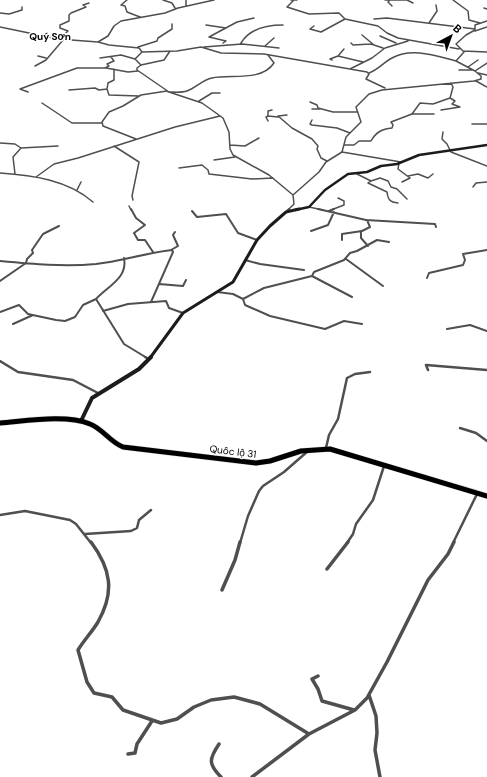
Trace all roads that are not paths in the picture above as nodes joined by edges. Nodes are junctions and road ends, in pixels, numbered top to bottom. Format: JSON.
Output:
{"nodes":[{"id":1,"x":127,"y":0,"type":"edge"},
{"id":2,"x":163,"y":0,"type":"edge"},
{"id":3,"x":186,"y":0,"type":"edge"},
{"id":4,"x":214,"y":0,"type":"edge"},
{"id":5,"x":292,"y":0,"type":"edge"},
{"id":6,"x":297,"y":0,"type":"edge"},
{"id":7,"x":386,"y":0,"type":"edge"},
{"id":8,"x":453,"y":0,"type":"edge"},
{"id":9,"x":389,"y":1,"type":"edge"},
{"id":10,"x":89,"y":3,"type":"dead end"},
{"id":11,"x":413,"y":3,"type":"dead end"},
{"id":12,"x":436,"y":5,"type":"dead end"},
{"id":13,"x":22,"y":6,"type":"dead end"},
{"id":14,"x":186,"y":6,"type":"junction"},
{"id":15,"x":392,"y":6,"type":"dead end"},
{"id":16,"x":175,"y":8,"type":"junction"},
{"id":17,"x":484,"y":8,"type":"dead end"},
{"id":18,"x":487,"y":9,"type":"edge"},
{"id":19,"x":0,"y":13,"type":"edge"},
{"id":20,"x":141,"y":17,"type":"junction"},
{"id":21,"x":254,"y":18,"type":"dead end"},
{"id":22,"x":346,"y":19,"type":"junction"},
{"id":23,"x":374,"y":19,"type":"dead end"},
{"id":24,"x":487,"y":21,"type":"edge"},
{"id":25,"x":429,"y":23,"type":"junction"},
{"id":26,"x":480,"y":23,"type":"junction"},
{"id":27,"x":172,"y":24,"type":"dead end"},
{"id":28,"x":206,"y":25,"type":"dead end"},
{"id":29,"x":283,"y":25,"type":"dead end"},
{"id":30,"x":314,"y":26,"type":"dead end"},
{"id":31,"x":0,"y":27,"type":"edge"},
{"id":32,"x":487,"y":27,"type":"edge"},
{"id":33,"x":226,"y":28,"type":"junction"},
{"id":34,"x":475,"y":30,"type":"junction"},
{"id":35,"x":362,"y":35,"type":"dead end"},
{"id":36,"x":380,"y":36,"type":"dead end"},
{"id":37,"x":274,"y":38,"type":"dead end"},
{"id":38,"x":58,"y":40,"type":"junction"},
{"id":39,"x":64,"y":40,"type":"junction"},
{"id":40,"x":410,"y":40,"type":"junction"},
{"id":41,"x":98,"y":42,"type":"junction"},
{"id":42,"x":242,"y":43,"type":"junction"},
{"id":43,"x":351,"y":43,"type":"dead end"},
{"id":44,"x":223,"y":44,"type":"junction"},
{"id":45,"x":396,"y":44,"type":"junction"},
{"id":46,"x":374,"y":45,"type":"junction"},
{"id":47,"x":265,"y":46,"type":"junction"},
{"id":48,"x":137,"y":47,"type":"junction"},
{"id":49,"x":202,"y":48,"type":"junction"},
{"id":50,"x":279,"y":48,"type":"dead end"},
{"id":51,"x":384,"y":48,"type":"junction"},
{"id":52,"x":344,"y":49,"type":"dead end"},
{"id":53,"x":459,"y":49,"type":"junction"},
{"id":54,"x":170,"y":51,"type":"junction"},
{"id":55,"x":462,"y":51,"type":"junction"},
{"id":56,"x":142,"y":52,"type":"junction"},
{"id":57,"x":487,"y":52,"type":"edge"},
{"id":58,"x":268,"y":55,"type":"junction"},
{"id":59,"x":38,"y":56,"type":"dead end"},
{"id":60,"x":338,"y":56,"type":"junction"},
{"id":61,"x":111,"y":57,"type":"junction"},
{"id":62,"x":46,"y":58,"type":"junction"},
{"id":63,"x":100,"y":58,"type":"dead end"},
{"id":64,"x":135,"y":58,"type":"junction"},
{"id":65,"x":332,"y":60,"type":"dead end"},
{"id":66,"x":456,"y":60,"type":"junction"},
{"id":67,"x":478,"y":60,"type":"dead end"},
{"id":68,"x":363,"y":62,"type":"junction"},
{"id":69,"x":487,"y":63,"type":"edge"},
{"id":70,"x":36,"y":66,"type":"dead end"},
{"id":71,"x":141,"y":66,"type":"junction"},
{"id":72,"x":467,"y":67,"type":"junction"},
{"id":73,"x":105,"y":68,"type":"junction"},
{"id":74,"x":350,"y":69,"type":"junction"},
{"id":75,"x":114,"y":70,"type":"junction"},
{"id":76,"x":459,"y":70,"type":"dead end"},
{"id":77,"x":472,"y":70,"type":"junction"},
{"id":78,"x":138,"y":71,"type":"junction"},
{"id":79,"x":475,"y":71,"type":"junction"},
{"id":80,"x":369,"y":73,"type":"junction"},
{"id":81,"x":478,"y":73,"type":"junction"},
{"id":82,"x":487,"y":75,"type":"edge"},
{"id":83,"x":476,"y":81,"type":"junction"},
{"id":84,"x":451,"y":83,"type":"junction"},
{"id":85,"x":487,"y":87,"type":"edge"},
{"id":86,"x":107,"y":89,"type":"junction"},
{"id":87,"x":386,"y":89,"type":"junction"},
{"id":88,"x":69,"y":90,"type":"dead end"},
{"id":89,"x":167,"y":91,"type":"junction"},
{"id":90,"x":28,"y":92,"type":"dead end"},
{"id":91,"x":220,"y":93,"type":"dead end"},
{"id":92,"x":140,"y":96,"type":"junction"},
{"id":93,"x":450,"y":98,"type":"junction"},
{"id":94,"x":198,"y":101,"type":"junction"},
{"id":95,"x":310,"y":102,"type":"dead end"},
{"id":96,"x":42,"y":104,"type":"dead end"},
{"id":97,"x":312,"y":109,"type":"dead end"},
{"id":98,"x":272,"y":110,"type":"dead end"},
{"id":99,"x":324,"y":110,"type":"junction"},
{"id":100,"x":441,"y":110,"type":"dead end"},
{"id":101,"x":357,"y":112,"type":"junction"},
{"id":102,"x":411,"y":114,"type":"junction"},
{"id":103,"x":434,"y":114,"type":"dead end"},
{"id":104,"x":287,"y":115,"type":"dead end"},
{"id":105,"x":220,"y":116,"type":"junction"},
{"id":106,"x":268,"y":116,"type":"junction"},
{"id":107,"x":278,"y":117,"type":"junction"},
{"id":108,"x":312,"y":120,"type":"dead end"},
{"id":109,"x":268,"y":121,"type":"dead end"},
{"id":110,"x":102,"y":123,"type":"junction"},
{"id":111,"x":472,"y":124,"type":"dead end"},
{"id":112,"x":487,"y":124,"type":"edge"},
{"id":113,"x":443,"y":132,"type":"dead end"},
{"id":114,"x":350,"y":133,"type":"junction"},
{"id":115,"x":259,"y":138,"type":"dead end"},
{"id":116,"x":137,"y":139,"type":"junction"},
{"id":117,"x":0,"y":143,"type":"edge"},
{"id":118,"x":230,"y":145,"type":"junction"},
{"id":119,"x":344,"y":145,"type":"junction"},
{"id":120,"x":487,"y":145,"type":"edge"},
{"id":121,"x":58,"y":146,"type":"dead end"},
{"id":122,"x":114,"y":146,"type":"junction"},
{"id":123,"x":21,"y":148,"type":"junction"},
{"id":124,"x":450,"y":151,"type":"junction"},
{"id":125,"x":342,"y":152,"type":"junction"},
{"id":126,"x":235,"y":157,"type":"junction"},
{"id":127,"x":214,"y":160,"type":"dead end"},
{"id":128,"x":327,"y":161,"type":"junction"},
{"id":129,"x":400,"y":162,"type":"junction"},
{"id":130,"x":487,"y":166,"type":"edge"},
{"id":131,"x":179,"y":168,"type":"dead end"},
{"id":132,"x":0,"y":173,"type":"edge"},
{"id":133,"x":15,"y":174,"type":"junction"},
{"id":134,"x":357,"y":174,"type":"junction"},
{"id":135,"x":433,"y":174,"type":"dead end"},
{"id":136,"x":408,"y":176,"type":"junction"},
{"id":137,"x":36,"y":177,"type":"junction"},
{"id":138,"x":273,"y":178,"type":"junction"},
{"id":139,"x":371,"y":181,"type":"junction"},
{"id":140,"x":81,"y":182,"type":"dead end"},
{"id":141,"x":402,"y":182,"type":"dead end"},
{"id":142,"x":487,"y":182,"type":"edge"},
{"id":143,"x":473,"y":187,"type":"dead end"},
{"id":144,"x":77,"y":190,"type":"junction"},
{"id":145,"x":293,"y":194,"type":"junction"},
{"id":146,"x":338,"y":198,"type":"dead end"},
{"id":147,"x":407,"y":199,"type":"dead end"},
{"id":148,"x":133,"y":200,"type":"dead end"},
{"id":149,"x":93,"y":202,"type":"dead end"},
{"id":150,"x":398,"y":203,"type":"dead end"},
{"id":151,"x":129,"y":206,"type":"dead end"},
{"id":152,"x":309,"y":206,"type":"junction"},
{"id":153,"x":192,"y":211,"type":"dead end"},
{"id":154,"x":287,"y":211,"type":"junction"},
{"id":155,"x":329,"y":211,"type":"junction"},
{"id":156,"x":334,"y":212,"type":"junction"},
{"id":157,"x":366,"y":220,"type":"junction"},
{"id":158,"x":59,"y":226,"type":"dead end"},
{"id":159,"x":436,"y":227,"type":"dead end"},
{"id":160,"x":311,"y":231,"type":"dead end"},
{"id":161,"x":361,"y":231,"type":"junction"},
{"id":162,"x":174,"y":232,"type":"dead end"},
{"id":163,"x":257,"y":240,"type":"junction"},
{"id":164,"x":342,"y":240,"type":"dead end"},
{"id":165,"x":389,"y":242,"type":"dead end"},
{"id":166,"x":368,"y":246,"type":"junction"},
{"id":167,"x":171,"y":250,"type":"junction"},
{"id":168,"x":487,"y":250,"type":"edge"},
{"id":169,"x":153,"y":252,"type":"junction"},
{"id":170,"x":124,"y":258,"type":"junction"},
{"id":171,"x":346,"y":259,"type":"junction"},
{"id":172,"x":245,"y":260,"type":"junction"},
{"id":173,"x":0,"y":261,"type":"edge"},
{"id":174,"x":26,"y":263,"type":"junction"},
{"id":175,"x":304,"y":270,"type":"dead end"},
{"id":176,"x":312,"y":276,"type":"junction"},
{"id":177,"x":427,"y":278,"type":"dead end"},
{"id":178,"x":186,"y":280,"type":"dead end"},
{"id":179,"x":0,"y":281,"type":"edge"},
{"id":180,"x":159,"y":284,"type":"junction"},
{"id":181,"x":384,"y":286,"type":"dead end"},
{"id":182,"x":217,"y":292,"type":"junction"},
{"id":183,"x":352,"y":297,"type":"dead end"},
{"id":184,"x":96,"y":299,"type":"junction"},
{"id":185,"x":243,"y":299,"type":"junction"},
{"id":186,"x":151,"y":302,"type":"junction"},
{"id":187,"x":104,"y":311,"type":"junction"},
{"id":188,"x":0,"y":312,"type":"edge"},
{"id":189,"x":183,"y":313,"type":"junction"},
{"id":190,"x":34,"y":314,"type":"junction"},
{"id":191,"x":13,"y":324,"type":"dead end"},
{"id":192,"x":362,"y":324,"type":"dead end"},
{"id":193,"x":447,"y":329,"type":"dead end"},
{"id":194,"x":487,"y":331,"type":"edge"},
{"id":195,"x":150,"y":359,"type":"junction"},
{"id":196,"x":0,"y":362,"type":"edge"},
{"id":197,"x":428,"y":370,"type":"dead end"},
{"id":198,"x":487,"y":370,"type":"edge"},
{"id":199,"x":370,"y":372,"type":"dead end"},
{"id":200,"x":98,"y":393,"type":"junction"},
{"id":201,"x":81,"y":421,"type":"junction"},
{"id":202,"x":0,"y":423,"type":"edge"},
{"id":203,"x":460,"y":428,"type":"dead end"},
{"id":204,"x":487,"y":441,"type":"edge"},
{"id":205,"x":326,"y":449,"type":"junction"},
{"id":206,"x":310,"y":450,"type":"junction"},
{"id":207,"x":385,"y":465,"type":"junction"},
{"id":208,"x":477,"y":493,"type":"junction"},
{"id":209,"x":486,"y":494,"type":"edge"},
{"id":210,"x":151,"y":510,"type":"dead end"},
{"id":211,"x":0,"y":515,"type":"edge"},
{"id":212,"x":84,"y":534,"type":"junction"},
{"id":213,"x":327,"y":569,"type":"dead end"},
{"id":214,"x":222,"y":590,"type":"dead end"},
{"id":215,"x":318,"y":676,"type":"dead end"},
{"id":216,"x":369,"y":695,"type":"junction"},
{"id":217,"x":355,"y":710,"type":"junction"},
{"id":218,"x":152,"y":722,"type":"junction"},
{"id":219,"x":309,"y":734,"type":"junction"},
{"id":220,"x":219,"y":744,"type":"dead end"},
{"id":221,"x":128,"y":754,"type":"dead end"},
{"id":222,"x":221,"y":777,"type":"edge"},
{"id":223,"x":252,"y":777,"type":"edge"},
{"id":224,"x":380,"y":777,"type":"edge"}],
"edges":[{"from":1,"to":20,"type":"street"},
{"from":2,"to":16,"type":"street"},
{"from":3,"to":14,"type":"street"},
{"from":4,"to":14,"type":"street"},
{"from":5,"to":6,"type":"street"},
{"from":5,"to":22,"type":"street"},
{"from":7,"to":9,"type":"street"},
{"from":8,"to":26,"type":"street"},
{"from":9,"to":11,"type":"street"},
{"from":9,"to":15,"type":"street"},
{"from":10,"to":38,"type":"street"},
{"from":12,"to":25,"type":"street"},
{"from":13,"to":19,"type":"street"},
{"from":14,"to":16,"type":"street"},
{"from":16,"to":20,"type":"street"},
{"from":17,"to":18,"type":"street"},
{"from":20,"to":41,"type":"street"},
{"from":21,"to":33,"type":"street"},
{"from":22,"to":30,"type":"street"},
{"from":22,"to":40,"type":"street"},
{"from":23,"to":25,"type":"street"},
{"from":24,"to":26,"type":"street"},
{"from":25,"to":34,"type":"street"},
{"from":26,"to":34,"type":"street"},
{"from":27,"to":48,"type":"street"},
{"from":28,"to":33,"type":"street"},
{"from":29,"to":42,"type":"street"},
{"from":31,"to":38,"type":"street"},
{"from":32,"to":34,"type":"street"},
{"from":33,"to":44,"type":"street"},
{"from":34,"to":53,"type":"street"},
{"from":35,"to":46,"type":"street"},
{"from":36,"to":45,"type":"street"},
{"from":37,"to":47,"type":"street"},
{"from":38,"to":39,"type":"street"},
{"from":39,"to":41,"type":"street"},
{"from":39,"to":62,"type":"street"},
{"from":40,"to":45,"type":"street"},
{"from":40,"to":53,"type":"street"},
{"from":41,"to":48,"type":"street"},
{"from":42,"to":44,"type":"street"},
{"from":42,"to":47,"type":"street"},
{"from":43,"to":46,"type":"street"},
{"from":44,"to":49,"type":"street"},
{"from":45,"to":51,"type":"street"},
{"from":46,"to":51,"type":"street"},
{"from":47,"to":50,"type":"street"},
{"from":48,"to":56,"type":"street"},
{"from":49,"to":54,"type":"street"},
{"from":49,"to":58,"type":"street"},
{"from":51,"to":68,"type":"street"},
{"from":52,"to":60,"type":"street"},
{"from":53,"to":55,"type":"street"},
{"from":54,"to":56,"type":"street"},
{"from":54,"to":71,"type":"street"},
{"from":55,"to":57,"type":"street"},
{"from":55,"to":66,"type":"street"},
{"from":56,"to":64,"type":"street"},
{"from":58,"to":74,"type":"street"},
{"from":58,"to":89,"type":"street"},
{"from":59,"to":62,"type":"street"},
{"from":60,"to":65,"type":"street"},
{"from":60,"to":68,"type":"street"},
{"from":61,"to":63,"type":"street"},
{"from":61,"to":64,"type":"street"},
{"from":61,"to":73,"type":"street"},
{"from":62,"to":70,"type":"street"},
{"from":64,"to":71,"type":"street"},
{"from":66,"to":72,"type":"street"},
{"from":66,"to":80,"type":"street"},
{"from":67,"to":72,"type":"street"},
{"from":68,"to":74,"type":"street"},
{"from":69,"to":79,"type":"street"},
{"from":71,"to":78,"type":"street"},
{"from":72,"to":77,"type":"street"},
{"from":73,"to":75,"type":"street"},
{"from":73,"to":90,"type":"street"},
{"from":74,"to":80,"type":"street"},
{"from":75,"to":78,"type":"street"},
{"from":75,"to":86,"type":"street"},
{"from":76,"to":77,"type":"street"},
{"from":77,"to":79,"type":"street"},
{"from":78,"to":89,"type":"street"},
{"from":79,"to":81,"type":"street"},
{"from":80,"to":87,"type":"street"},
{"from":81,"to":82,"type":"street"},
{"from":81,"to":83,"type":"street"},
{"from":83,"to":84,"type":"street"},
{"from":83,"to":85,"type":"street"},
{"from":84,"to":87,"type":"street"},
{"from":84,"to":93,"type":"street"},
{"from":86,"to":88,"type":"street"},
{"from":86,"to":92,"type":"street"},
{"from":87,"to":101,"type":"street"},
{"from":89,"to":92,"type":"street"},
{"from":89,"to":94,"type":"street"},
{"from":91,"to":94,"type":"street"},
{"from":92,"to":110,"type":"street"},
{"from":93,"to":100,"type":"street"},
{"from":93,"to":102,"type":"street"},
{"from":94,"to":105,"type":"street"},
{"from":95,"to":99,"type":"street"},
{"from":96,"to":110,"type":"street"},
{"from":97,"to":99,"type":"street"},
{"from":98,"to":106,"type":"street"},
{"from":99,"to":101,"type":"street"},
{"from":101,"to":114,"type":"street"},
{"from":102,"to":103,"type":"street"},
{"from":102,"to":119,"type":"street"},
{"from":104,"to":107,"type":"street"},
{"from":105,"to":116,"type":"street"},
{"from":105,"to":118,"type":"street"},
{"from":106,"to":107,"type":"street"},
{"from":106,"to":109,"type":"street"},
{"from":107,"to":128,"type":"street"},
{"from":108,"to":114,"type":"street"},
{"from":110,"to":116,"type":"street"},
{"from":111,"to":112,"type":"street"},
{"from":113,"to":124,"type":"street"},
{"from":114,"to":119,"type":"street"},
{"from":115,"to":118,"type":"street"},
{"from":116,"to":122,"type":"street"},
{"from":117,"to":123,"type":"street"},
{"from":118,"to":126,"type":"street"},
{"from":119,"to":125,"type":"street"},
{"from":120,"to":124,"type":"street"},
{"from":121,"to":123,"type":"street"},
{"from":122,"to":137,"type":"street"},
{"from":122,"to":148,"type":"street"},
{"from":123,"to":133,"type":"street"},
{"from":124,"to":129,"type":"street"},
{"from":124,"to":130,"type":"street"},
{"from":125,"to":128,"type":"street"},
{"from":125,"to":129,"type":"street"},
{"from":126,"to":127,"type":"street"},
{"from":126,"to":138,"type":"street"},
{"from":128,"to":145,"type":"street"},
{"from":129,"to":134,"type":"street"},
{"from":129,"to":136,"type":"street"},
{"from":131,"to":138,"type":"street"},
{"from":132,"to":133,"type":"street"},
{"from":133,"to":137,"type":"street"},
{"from":134,"to":139,"type":"street"},
{"from":134,"to":152,"type":"street"},
{"from":135,"to":136,"type":"street"},
{"from":136,"to":141,"type":"street"},
{"from":137,"to":144,"type":"street"},
{"from":138,"to":145,"type":"street"},
{"from":139,"to":147,"type":"street"},
{"from":139,"to":150,"type":"street"},
{"from":140,"to":144,"type":"street"},
{"from":142,"to":143,"type":"street"},
{"from":144,"to":149,"type":"street"},
{"from":145,"to":154,"type":"street"},
{"from":146,"to":155,"type":"street"},
{"from":151,"to":169,"type":"street"},
{"from":152,"to":154,"type":"street"},
{"from":152,"to":155,"type":"street"},
{"from":153,"to":163,"type":"street"},
{"from":154,"to":163,"type":"street"},
{"from":155,"to":156,"type":"street"},
{"from":156,"to":157,"type":"street"},
{"from":156,"to":160,"type":"street"},
{"from":157,"to":159,"type":"street"},
{"from":157,"to":161,"type":"street"},
{"from":158,"to":174,"type":"street"},
{"from":161,"to":164,"type":"street"},
{"from":161,"to":166,"type":"street"},
{"from":162,"to":167,"type":"street"},
{"from":163,"to":172,"type":"street"},
{"from":165,"to":166,"type":"street"},
{"from":166,"to":171,"type":"street"},
{"from":167,"to":169,"type":"street"},
{"from":167,"to":180,"type":"street"},
{"from":168,"to":177,"type":"street"},
{"from":169,"to":170,"type":"street"},
{"from":170,"to":174,"type":"street"},
{"from":170,"to":184,"type":"street"},
{"from":171,"to":176,"type":"street"},
{"from":171,"to":181,"type":"street"},
{"from":172,"to":175,"type":"street"},
{"from":172,"to":182,"type":"street"},
{"from":173,"to":174,"type":"street"},
{"from":174,"to":179,"type":"street"},
{"from":176,"to":183,"type":"street"},
{"from":176,"to":185,"type":"street"},
{"from":178,"to":180,"type":"street"},
{"from":180,"to":186,"type":"street"},
{"from":182,"to":185,"type":"street"},
{"from":182,"to":189,"type":"street"},
{"from":184,"to":187,"type":"street"},
{"from":184,"to":190,"type":"street"},
{"from":185,"to":192,"type":"street"},
{"from":186,"to":187,"type":"street"},
{"from":186,"to":189,"type":"street"},
{"from":187,"to":195,"type":"street"},
{"from":188,"to":190,"type":"street"},
{"from":189,"to":195,"type":"street"},
{"from":190,"to":191,"type":"street"},
{"from":193,"to":194,"type":"street"},
{"from":195,"to":200,"type":"street"},
{"from":196,"to":200,"type":"street"},
{"from":197,"to":198,"type":"street"},
{"from":199,"to":205,"type":"street"},
{"from":200,"to":201,"type":"street"},
{"from":201,"to":202,"type":"highway","name":"Quốc lộ 31"},
{"from":201,"to":206,"type":"highway","name":"Quốc lộ 31"},
{"from":203,"to":204,"type":"street"},
{"from":205,"to":206,"type":"highway","name":"Quốc lộ 31"},
{"from":205,"to":207,"type":"highway","name":"Quốc lộ 31"},
{"from":206,"to":214,"type":"street"},
{"from":207,"to":208,"type":"highway","name":"Quốc lộ 31"},
{"from":207,"to":213,"type":"street"},
{"from":208,"to":209,"type":"highway","name":"Quốc lộ 31"},
{"from":208,"to":216,"type":"street"},
{"from":210,"to":212,"type":"street"},
{"from":211,"to":212,"type":"street"},
{"from":212,"to":218,"type":"street"},
{"from":215,"to":217,"type":"street"},
{"from":216,"to":217,"type":"street"},
{"from":216,"to":224,"type":"street"},
{"from":217,"to":219,"type":"street"},
{"from":218,"to":219,"type":"street"},
{"from":218,"to":221,"type":"street"},
{"from":219,"to":223,"type":"street"},
{"from":220,"to":222,"type":"street"}]}
